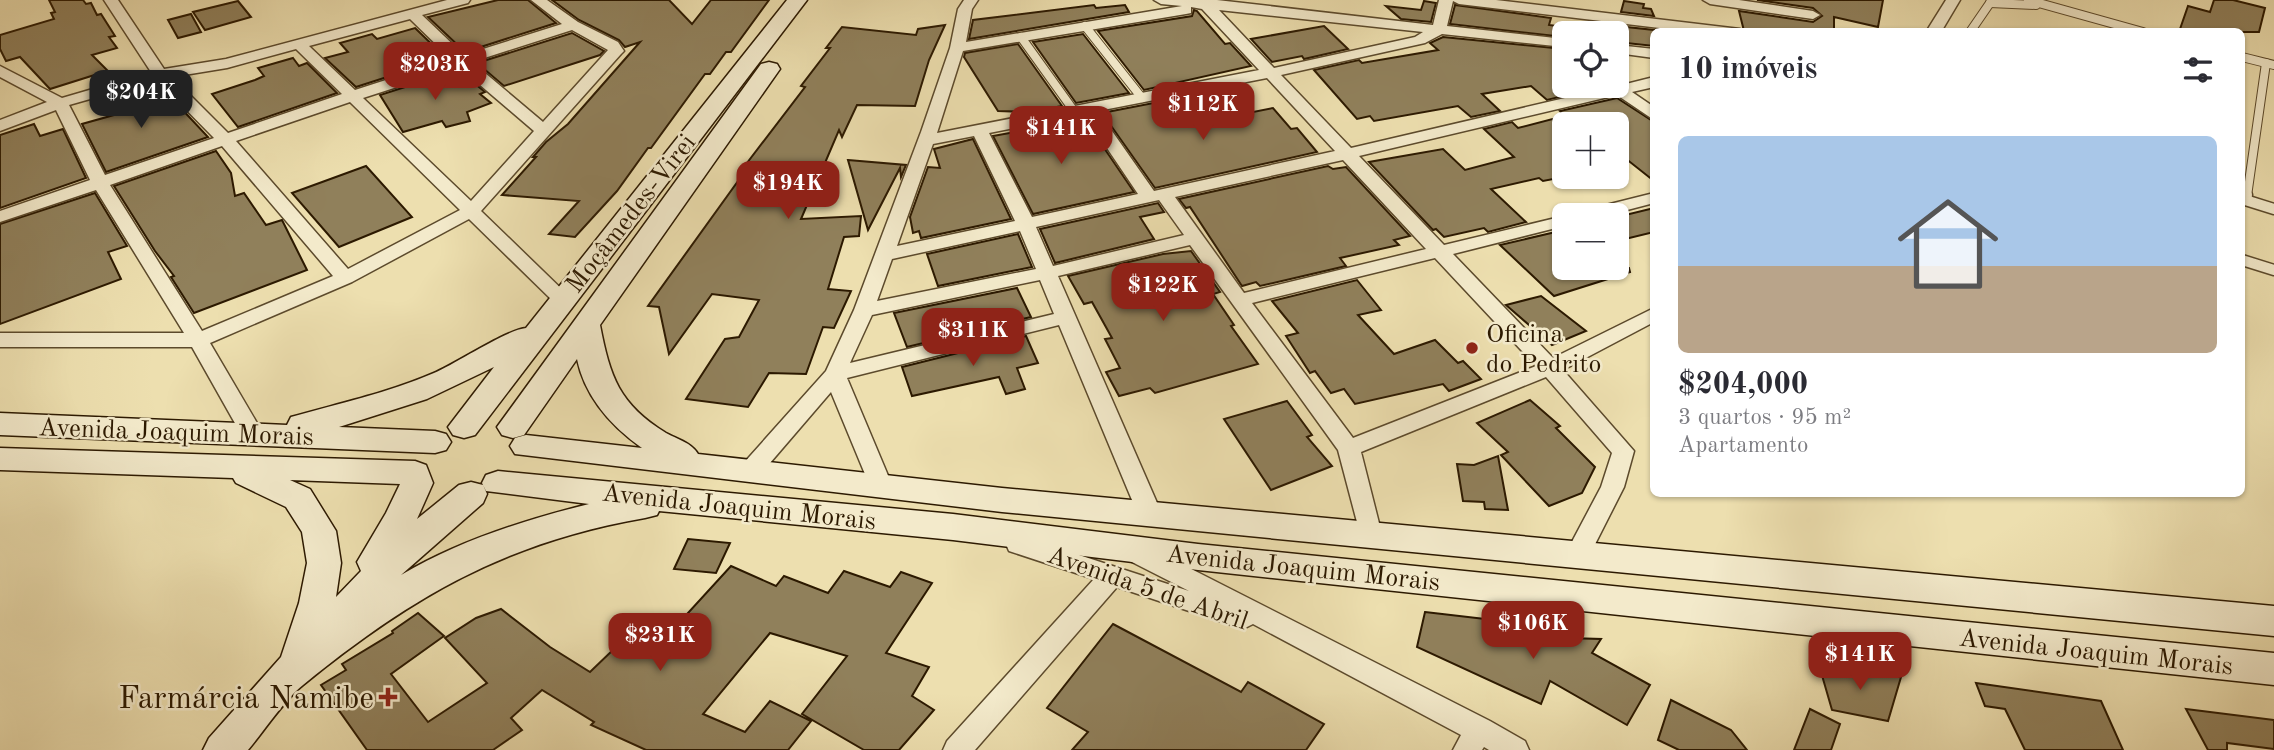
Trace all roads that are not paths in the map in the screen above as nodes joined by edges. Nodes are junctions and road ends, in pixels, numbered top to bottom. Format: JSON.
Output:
{"nodes":[{"id":1,"x":111,"y":0,"type":"edge"},
{"id":2,"x":463,"y":0,"type":"edge"},
{"id":3,"x":538,"y":0,"type":"edge"},
{"id":4,"x":797,"y":0,"type":"edge"},
{"id":5,"x":815,"y":0,"type":"edge"},
{"id":6,"x":971,"y":0,"type":"edge"},
{"id":7,"x":1161,"y":0,"type":"edge"},
{"id":8,"x":1446,"y":0,"type":"edge"},
{"id":9,"x":1459,"y":0,"type":"edge"},
{"id":10,"x":1710,"y":0,"type":"edge"},
{"id":11,"x":1953,"y":0,"type":"edge"},
{"id":12,"x":2028,"y":0,"type":"edge"},
{"id":13,"x":1991,"y":1,"type":"edge"},
{"id":14,"x":440,"y":2,"type":"edge"},
{"id":15,"x":1208,"y":3,"type":"edge"},
{"id":16,"x":2039,"y":5,"type":"junction"},
{"id":17,"x":1597,"y":7,"type":"edge"},
{"id":18,"x":1812,"y":8,"type":"edge"},
{"id":19,"x":413,"y":14,"type":"junction"},
{"id":20,"x":573,"y":25,"type":"junction"},
{"id":21,"x":1085,"y":26,"type":"junction"},
{"id":22,"x":1713,"y":28,"type":"edge"},
{"id":23,"x":1814,"y":28,"type":"edge"},
{"id":24,"x":1936,"y":28,"type":"edge"},
{"id":25,"x":1973,"y":28,"type":"edge"},
{"id":26,"x":2128,"y":28,"type":"edge"},
{"id":27,"x":1439,"y":30,"type":"junction"},
{"id":28,"x":1021,"y":37,"type":"junction"},
{"id":29,"x":1552,"y":43,"type":"edge"},
{"id":30,"x":299,"y":44,"type":"junction"},
{"id":31,"x":957,"y":48,"type":"junction"},
{"id":32,"x":1629,"y":51,"type":"edge"},
{"id":33,"x":1650,"y":53,"type":"edge"},
{"id":34,"x":2245,"y":58,"type":"edge"},
{"id":35,"x":461,"y":61,"type":"junction"},
{"id":36,"x":2270,"y":64,"type":"edge"},
{"id":37,"x":0,"y":71,"type":"edge"},
{"id":38,"x":1270,"y":73,"type":"junction"},
{"id":39,"x":160,"y":74,"type":"junction"},
{"id":40,"x":1650,"y":83,"type":"edge"},
{"id":41,"x":1629,"y":86,"type":"edge"},
{"id":42,"x":352,"y":96,"type":"junction"},
{"id":43,"x":1142,"y":98,"type":"junction"},
{"id":44,"x":1575,"y":98,"type":"edge"},
{"id":45,"x":1629,"y":98,"type":"edge"},
{"id":46,"x":60,"y":103,"type":"junction"},
{"id":47,"x":1081,"y":110,"type":"junction"},
{"id":48,"x":1650,"y":113,"type":"edge"},
{"id":49,"x":0,"y":126,"type":"edge"},
{"id":50,"x":543,"y":130,"type":"junction"},
{"id":51,"x":979,"y":130,"type":"junction"},
{"id":52,"x":225,"y":139,"type":"junction"},
{"id":53,"x":926,"y":140,"type":"junction"},
{"id":54,"x":1347,"y":154,"type":"junction"},
{"id":55,"x":100,"y":183,"type":"junction"},
{"id":56,"x":1157,"y":195,"type":"junction"},
{"id":57,"x":2245,"y":195,"type":"edge"},
{"id":58,"x":1650,"y":199,"type":"edge"},
{"id":59,"x":2245,"y":200,"type":"edge"},
{"id":60,"x":1629,"y":204,"type":"edge"},
{"id":61,"x":2274,"y":209,"type":"edge"},
{"id":62,"x":471,"y":211,"type":"junction"},
{"id":63,"x":0,"y":217,"type":"edge"},
{"id":64,"x":1026,"y":223,"type":"junction"},
{"id":65,"x":1552,"y":224,"type":"edge"},
{"id":66,"x":1195,"y":238,"type":"junction"},
{"id":67,"x":1441,"y":253,"type":"junction"},
{"id":68,"x":883,"y":254,"type":"junction"},
{"id":69,"x":2245,"y":261,"type":"edge"},
{"id":70,"x":2274,"y":270,"type":"edge"},
{"id":71,"x":1047,"y":273,"type":"junction"},
{"id":72,"x":345,"y":278,"type":"junction"},
{"id":73,"x":564,"y":300,"type":"junction"},
{"id":74,"x":1239,"y":300,"type":"junction"},
{"id":75,"x":864,"y":310,"type":"junction"},
{"id":76,"x":1650,"y":316,"type":"edge"},
{"id":77,"x":1066,"y":317,"type":"junction"},
{"id":78,"x":586,"y":324,"type":"junction"},
{"id":79,"x":542,"y":326,"type":"junction"},
{"id":80,"x":0,"y":340,"type":"edge"},
{"id":81,"x":198,"y":340,"type":"junction"},
{"id":82,"x":1550,"y":368,"type":"junction"},
{"id":83,"x":835,"y":374,"type":"junction"},
{"id":84,"x":0,"y":424,"type":"edge"},
{"id":85,"x":464,"y":427,"type":"junction"},
{"id":86,"x":253,"y":435,"type":"junction"},
{"id":87,"x":519,"y":436,"type":"junction"},
{"id":88,"x":435,"y":442,"type":"junction"},
{"id":89,"x":1349,"y":447,"type":"junction"},
{"id":90,"x":0,"y":459,"type":"edge"},
{"id":91,"x":702,"y":466,"type":"junction"},
{"id":92,"x":234,"y":469,"type":"junction"},
{"id":93,"x":750,"y":471,"type":"junction"},
{"id":94,"x":416,"y":478,"type":"junction"},
{"id":95,"x":880,"y":485,"type":"junction"},
{"id":96,"x":485,"y":489,"type":"junction"},
{"id":97,"x":686,"y":500,"type":"junction"},
{"id":98,"x":1002,"y":500,"type":"junction"},
{"id":99,"x":1149,"y":512,"type":"junction"},
{"id":100,"x":1370,"y":535,"type":"junction"},
{"id":101,"x":1577,"y":555,"type":"junction"},
{"id":102,"x":1119,"y":560,"type":"junction"},
{"id":103,"x":2274,"y":621,"type":"edge"},
{"id":104,"x":2274,"y":669,"type":"edge"},
{"id":105,"x":293,"y":672,"type":"junction"},
{"id":106,"x":1474,"y":740,"type":"edge"},
{"id":107,"x":223,"y":750,"type":"edge"},
{"id":108,"x":957,"y":750,"type":"edge"},
{"id":109,"x":1515,"y":750,"type":"edge"}],
"edges":[{"from":1,"to":39,"type":"street"},
{"from":2,"to":14,"type":"street"},
{"from":3,"to":20,"type":"street"},
{"from":4,"to":73,"type":"street","name":"Moçâmedes-Virei"},
{"from":5,"to":78,"type":"street","name":"Moçâmedes-Virei"},
{"from":6,"to":31,"type":"street"},
{"from":7,"to":15,"type":"street"},
{"from":8,"to":27,"type":"street"},
{"from":9,"to":17,"type":"street"},
{"from":10,"to":18,"type":"street"},
{"from":11,"to":24,"type":"street"},
{"from":12,"to":16,"type":"lane"},
{"from":13,"to":16,"type":"lane"},
{"from":13,"to":25,"type":"lane"},
{"from":14,"to":19,"type":"street"},
{"from":15,"to":21,"type":"street"},
{"from":15,"to":27,"type":"street"},
{"from":15,"to":38,"type":"street"},
{"from":16,"to":26,"type":"lane"},
{"from":17,"to":22,"type":"street"},
{"from":18,"to":23,"type":"street"},
{"from":19,"to":30,"type":"street"},
{"from":19,"to":35,"type":"street"},
{"from":20,"to":35,"type":"street"},
{"from":20,"to":50,"type":"street"},
{"from":21,"to":28,"type":"street"},
{"from":21,"to":43,"type":"lane"},
{"from":27,"to":29,"type":"street"},
{"from":27,"to":38,"type":"street"},
{"from":28,"to":31,"type":"street"},
{"from":28,"to":47,"type":"lane"},
{"from":30,"to":39,"type":"street"},
{"from":30,"to":42,"type":"street"},
{"from":31,"to":53,"type":"street"},
{"from":32,"to":33,"type":"street"},
{"from":34,"to":36,"type":"lane"},
{"from":35,"to":42,"type":"street"},
{"from":35,"to":50,"type":"street"},
{"from":36,"to":57,"type":"lane"},
{"from":37,"to":46,"type":"street"},
{"from":38,"to":43,"type":"street"},
{"from":38,"to":54,"type":"street"},
{"from":39,"to":46,"type":"street"},
{"from":39,"to":52,"type":"street"},
{"from":40,"to":41,"type":"street"},
{"from":42,"to":52,"type":"street"},
{"from":42,"to":62,"type":"street"},
{"from":43,"to":47,"type":"street"},
{"from":44,"to":54,"type":"street"},
{"from":45,"to":48,"type":"street"},
{"from":46,"to":49,"type":"street"},
{"from":46,"to":55,"type":"street"},
{"from":47,"to":51,"type":"street"},
{"from":47,"to":56,"type":"street"},
{"from":50,"to":62,"type":"street"},
{"from":51,"to":53,"type":"street"},
{"from":51,"to":64,"type":"street"},
{"from":52,"to":55,"type":"street"},
{"from":52,"to":72,"type":"street"},
{"from":53,"to":68,"type":"street"},
{"from":54,"to":56,"type":"street"},
{"from":54,"to":67,"type":"street"},
{"from":55,"to":63,"type":"street"},
{"from":55,"to":81,"type":"street"},
{"from":56,"to":64,"type":"street"},
{"from":56,"to":66,"type":"street"},
{"from":58,"to":60,"type":"street"},
{"from":59,"to":61,"type":"lane"},
{"from":62,"to":72,"type":"street"},
{"from":62,"to":73,"type":"street"},
{"from":64,"to":68,"type":"street"},
{"from":64,"to":71,"type":"street"},
{"from":65,"to":67,"type":"street"},
{"from":66,"to":71,"type":"street"},
{"from":66,"to":74,"type":"street"},
{"from":67,"to":74,"type":"street"},
{"from":67,"to":82,"type":"street"},
{"from":68,"to":75,"type":"street"},
{"from":69,"to":70,"type":"lane"},
{"from":71,"to":75,"type":"street"},
{"from":71,"to":77,"type":"street"},
{"from":72,"to":81,"type":"street"},
{"from":73,"to":79,"type":"street","name":"Moçâmedes-Virei"},
{"from":74,"to":89,"type":"street"},
{"from":75,"to":83,"type":"street"},
{"from":76,"to":82,"type":"street"},
{"from":77,"to":83,"type":"street"},
{"from":77,"to":99,"type":"street"},
{"from":78,"to":87,"type":"street","name":"Moçâmedes-Virei"},
{"from":78,"to":91,"type":"street"},
{"from":79,"to":85,"type":"street","name":"Moçâmedes-Virei"},
{"from":79,"to":86,"type":"street"},
{"from":80,"to":81,"type":"street"},
{"from":81,"to":86,"type":"street"},
{"from":82,"to":89,"type":"street"},
{"from":82,"to":101,"type":"street"},
{"from":83,"to":93,"type":"street"},
{"from":83,"to":95,"type":"street"},
{"from":84,"to":86,"type":"street","name":"Avenida Joaquim Morais"},
{"from":85,"to":87,"type":"street"},
{"from":85,"to":88,"type":"street"},
{"from":86,"to":88,"type":"street","name":"Avenida Joaquim Morais"},
{"from":87,"to":91,"type":"street","name":"Avenida Joaquim Morais"},
{"from":87,"to":96,"type":"street"},
{"from":88,"to":94,"type":"street"},
{"from":89,"to":100,"type":"street"},
{"from":90,"to":92,"type":"street","name":"Avenida Joaquim Morais"},
{"from":91,"to":93,"type":"street","name":"Avenida Joaquim Morais"},
{"from":92,"to":94,"type":"street","name":"Avenida Joaquim Morais"},
{"from":92,"to":105,"type":"street"},
{"from":93,"to":95,"type":"street","name":"Avenida Joaquim Morais"},
{"from":94,"to":96,"type":"street"},
{"from":94,"to":105,"type":"street"},
{"from":95,"to":98,"type":"street","name":"Avenida Joaquim Morais"},
{"from":96,"to":97,"type":"street","name":"Avenida Joaquim Morais"},
{"from":96,"to":105,"type":"street"},
{"from":97,"to":102,"type":"street","name":"Avenida Joaquim Morais"},
{"from":97,"to":105,"type":"street"},
{"from":98,"to":99,"type":"street","name":"Avenida Joaquim Morais"},
{"from":98,"to":102,"type":"street"},
{"from":99,"to":100,"type":"street","name":"Avenida Joaquim Morais"},
{"from":100,"to":101,"type":"street","name":"Avenida Joaquim Morais"},
{"from":101,"to":103,"type":"street","name":"Avenida Joaquim Morais"},
{"from":102,"to":104,"type":"street","name":"Avenida Joaquim Morais"},
{"from":102,"to":106,"type":"street","name":"Avenida 5 de Abril"},
{"from":102,"to":108,"type":"street"},
{"from":105,"to":107,"type":"street"},
{"from":106,"to":109,"type":"street","name":"Avenida 5 de Abril"}]}
